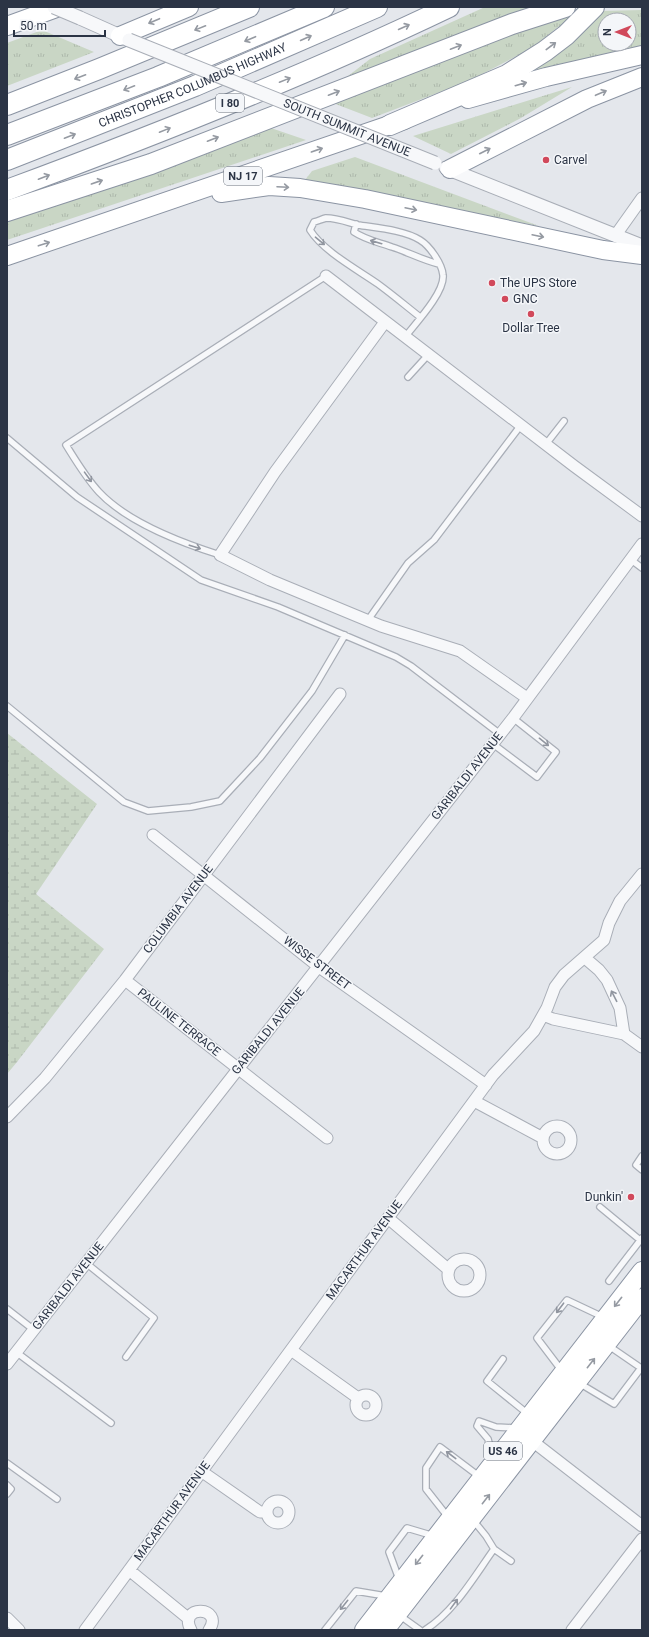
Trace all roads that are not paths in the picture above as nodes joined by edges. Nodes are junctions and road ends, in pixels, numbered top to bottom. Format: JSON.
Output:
{"nodes":[{"id":1,"x":54,"y":7,"type":"edge"},
{"id":2,"x":59,"y":7,"type":"edge"},
{"id":3,"x":189,"y":7,"type":"edge"},
{"id":4,"x":249,"y":7,"type":"edge"},
{"id":5,"x":324,"y":7,"type":"edge"},
{"id":6,"x":377,"y":7,"type":"edge"},
{"id":7,"x":449,"y":7,"type":"edge"},
{"id":8,"x":565,"y":7,"type":"edge"},
{"id":9,"x":594,"y":7,"type":"edge"},
{"id":10,"x":7,"y":26,"type":"edge"},
{"id":11,"x":125,"y":38,"type":"junction"},
{"id":12,"x":642,"y":56,"type":"edge"},
{"id":13,"x":642,"y":77,"type":"edge"},
{"id":14,"x":7,"y":105,"type":"edge"},
{"id":15,"x":390,"y":125,"type":"junction"},
{"id":16,"x":7,"y":135,"type":"edge"},
{"id":17,"x":7,"y":160,"type":"edge"},
{"id":18,"x":442,"y":166,"type":"junction"},
{"id":19,"x":7,"y":190,"type":"edge"},
{"id":20,"x":642,"y":198,"type":"edge"},
{"id":21,"x":7,"y":211,"type":"edge"},
{"id":22,"x":356,"y":224,"type":"junction"},
{"id":23,"x":95,"y":227,"type":"junction"},
{"id":24,"x":615,"y":236,"type":"junction"},
{"id":25,"x":642,"y":246,"type":"edge"},
{"id":26,"x":642,"y":255,"type":"edge"},
{"id":27,"x":7,"y":256,"type":"edge"},
{"id":28,"x":439,"y":264,"type":"junction"},
{"id":29,"x":326,"y":276,"type":"joint"},
{"id":30,"x":420,"y":317,"type":"junction"},
{"id":31,"x":385,"y":322,"type":"junction"},
{"id":32,"x":405,"y":337,"type":"junction"},
{"id":33,"x":428,"y":354,"type":"junction"},
{"id":34,"x":408,"y":377,"type":"dead end"},
{"id":35,"x":564,"y":421,"type":"dead end"},
{"id":36,"x":522,"y":425,"type":"junction"},
{"id":37,"x":7,"y":438,"type":"edge"},
{"id":38,"x":546,"y":444,"type":"junction"},
{"id":39,"x":642,"y":516,"type":"edge"},
{"id":40,"x":642,"y":544,"type":"edge"},
{"id":41,"x":220,"y":555,"type":"junction"},
{"id":42,"x":630,"y":559,"type":"junction"},
{"id":43,"x":642,"y":568,"type":"edge"},
{"id":44,"x":368,"y":620,"type":"junction"},
{"id":45,"x":345,"y":635,"type":"junction"},
{"id":46,"x":340,"y":694,"type":"dead end"},
{"id":47,"x":527,"y":698,"type":"junction"},
{"id":48,"x":7,"y":706,"type":"edge"},
{"id":49,"x":513,"y":718,"type":"junction"},
{"id":50,"x":500,"y":734,"type":"junction"},
{"id":51,"x":493,"y":744,"type":"junction"},
{"id":52,"x":153,"y":835,"type":"dead end"},
{"id":53,"x":203,"y":874,"type":"junction"},
{"id":54,"x":642,"y":874,"type":"edge"},
{"id":55,"x":585,"y":958,"type":"junction"},
{"id":56,"x":319,"y":966,"type":"junction"},
{"id":57,"x":125,"y":980,"type":"junction"},
{"id":58,"x":543,"y":1015,"type":"junction"},
{"id":59,"x":624,"y":1034,"type":"junction"},
{"id":60,"x":642,"y":1047,"type":"edge"},
{"id":61,"x":238,"y":1068,"type":"junction"},
{"id":62,"x":486,"y":1085,"type":"junction"},
{"id":63,"x":474,"y":1101,"type":"junction"},
{"id":64,"x":7,"y":1117,"type":"edge"},
{"id":65,"x":327,"y":1138,"type":"dead end"},
{"id":66,"x":543,"y":1138,"type":"dead end"},
{"id":67,"x":642,"y":1156,"type":"edge"},
{"id":68,"x":642,"y":1170,"type":"edge"},
{"id":69,"x":600,"y":1207,"type":"dead end"},
{"id":70,"x":388,"y":1218,"type":"junction"},
{"id":71,"x":641,"y":1239,"type":"edge"},
{"id":72,"x":86,"y":1263,"type":"junction"},
{"id":73,"x":449,"y":1270,"type":"dead end"},
{"id":74,"x":642,"y":1271,"type":"edge"},
{"id":75,"x":608,"y":1281,"type":"dead end"},
{"id":76,"x":642,"y":1298,"type":"edge"},
{"id":77,"x":7,"y":1309,"type":"edge"},
{"id":78,"x":605,"y":1318,"type":"junction"},
{"id":79,"x":34,"y":1330,"type":"junction"},
{"id":80,"x":606,"y":1344,"type":"junction"},
{"id":81,"x":291,"y":1350,"type":"junction"},
{"id":82,"x":16,"y":1352,"type":"junction"},
{"id":83,"x":126,"y":1357,"type":"dead end"},
{"id":84,"x":503,"y":1360,"type":"dead end"},
{"id":85,"x":7,"y":1364,"type":"edge"},
{"id":86,"x":570,"y":1378,"type":"junction"},
{"id":87,"x":358,"y":1398,"type":"dead end"},
{"id":88,"x":111,"y":1423,"type":"dead end"},
{"id":89,"x":527,"y":1428,"type":"junction"},
{"id":90,"x":494,"y":1462,"type":"junction"},
{"id":91,"x":7,"y":1463,"type":"edge"},
{"id":92,"x":201,"y":1471,"type":"junction"},
{"id":93,"x":482,"y":1478,"type":"junction"},
{"id":94,"x":7,"y":1486,"type":"edge"},
{"id":95,"x":7,"y":1494,"type":"edge"},
{"id":96,"x":57,"y":1500,"type":"dead end"},
{"id":97,"x":266,"y":1512,"type":"dead end"},
{"id":98,"x":471,"y":1518,"type":"junction"},
{"id":99,"x":450,"y":1519,"type":"junction"},
{"id":100,"x":642,"y":1526,"type":"edge"},
{"id":101,"x":437,"y":1537,"type":"junction"},
{"id":102,"x":642,"y":1539,"type":"edge"},
{"id":103,"x":494,"y":1549,"type":"junction"},
{"id":104,"x":511,"y":1561,"type":"dead end"},
{"id":105,"x":129,"y":1570,"type":"junction"},
{"id":106,"x":395,"y":1590,"type":"junction"},
{"id":107,"x":398,"y":1613,"type":"junction"},
{"id":108,"x":7,"y":1618,"type":"edge"},
{"id":109,"x":190,"y":1624,"type":"edge"},
{"id":110,"x":19,"y":1630,"type":"edge"},
{"id":111,"x":85,"y":1630,"type":"edge"},
{"id":112,"x":209,"y":1630,"type":"edge"},
{"id":113,"x":325,"y":1630,"type":"edge"},
{"id":114,"x":364,"y":1630,"type":"edge"},
{"id":115,"x":385,"y":1630,"type":"edge"},
{"id":116,"x":420,"y":1630,"type":"edge"},
{"id":117,"x":425,"y":1630,"type":"edge"},
{"id":118,"x":572,"y":1630,"type":"edge"}],
"edges":[{"from":1,"to":11,"type":"street","name":"SOUTH SUMMIT AVENUE","bridge":true},
{"from":2,"to":10,"type":"highway"},
{"from":3,"to":11,"type":"highway","one_way":true},
{"from":4,"to":14,"type":"highway","one_way":true},
{"from":5,"to":16,"type":"highway","name":"CHRISTOPHER COLUMBUS HIGHWAY","one_way":true},
{"from":17,"to":6,"type":"highway","name":"CHRISTOPHER COLUMBUS HIGHWAY","number":"I 80","one_way":true},
{"from":19,"to":7,"type":"highway","number":"I 80","one_way":true},
{"from":21,"to":8,"type":"highway","one_way":true},
{"from":15,"to":9,"type":"highway","one_way":true},
{"from":11,"to":18,"type":"street","name":"SOUTH SUMMIT AVENUE","bridge":true},
{"from":15,"to":12,"type":"highway","number":"NJ 17","one_way":true},
{"from":18,"to":13,"type":"highway","one_way":true},
{"from":23,"to":15,"type":"highway","number":"NJ 17","one_way":true},
{"from":18,"to":24,"type":"street","name":"SOUTH SUMMIT AVENUE"},
{"from":20,"to":24,"type":"street"},
{"from":22,"to":28,"type":"lane"},
{"from":28,"to":22,"type":"lane","one_way":true},
{"from":22,"to":30,"type":"lane","one_way":true},
{"from":23,"to":26,"type":"highway","one_way":true},
{"from":27,"to":23,"type":"highway","number":"NJ 17","one_way":true},
{"from":24,"to":25,"type":"street","name":"SOUTH SUMMIT AVENUE"},
{"from":28,"to":30,"type":"lane"},
{"from":29,"to":31,"type":"street"},
{"from":29,"to":41,"type":"lane","one_way":true},
{"from":30,"to":32,"type":"lane"},
{"from":31,"to":32,"type":"street"},
{"from":31,"to":41,"type":"street"},
{"from":32,"to":33,"type":"street"},
{"from":33,"to":34,"type":"lane"},
{"from":33,"to":36,"type":"street"},
{"from":35,"to":38,"type":"lane"},
{"from":36,"to":38,"type":"street"},
{"from":36,"to":44,"type":"lane"},
{"from":37,"to":45,"type":"lane"},
{"from":38,"to":39,"type":"street"},
{"from":40,"to":42,"type":"street","name":"GARIBALDI AVENUE"},
{"from":41,"to":44,"type":"street"},
{"from":42,"to":43,"type":"lane"},
{"from":42,"to":47,"type":"street","name":"GARIBALDI AVENUE"},
{"from":44,"to":47,"type":"street"},
{"from":45,"to":48,"type":"lane"},
{"from":45,"to":50,"type":"lane"},
{"from":46,"to":53,"type":"street","name":"COLUMBIA AVENUE"},
{"from":47,"to":49,"type":"street","name":"GARIBALDI AVENUE"},
{"from":49,"to":50,"type":"street","name":"GARIBALDI AVENUE"},
{"from":49,"to":51,"type":"lane","one_way":true},
{"from":50,"to":51,"type":"street","name":"GARIBALDI AVENUE"},
{"from":51,"to":56,"type":"street","name":"GARIBALDI AVENUE"},
{"from":52,"to":53,"type":"street","name":"WISSE STREET"},
{"from":53,"to":56,"type":"street","name":"WISSE STREET"},
{"from":53,"to":57,"type":"street","name":"COLUMBIA AVENUE"},
{"from":54,"to":55,"type":"street","name":"MACARTHUR AVENUE"},
{"from":55,"to":58,"type":"street","name":"MACARTHUR AVENUE"},
{"from":59,"to":55,"type":"street","one_way":true},
{"from":56,"to":61,"type":"street","name":"GARIBALDI AVENUE"},
{"from":56,"to":62,"type":"street","name":"WISSE STREET"},
{"from":57,"to":61,"type":"street","name":"PAULINE TERRACE"},
{"from":57,"to":64,"type":"street","name":"COLUMBIA AVENUE"},
{"from":58,"to":59,"type":"street"},
{"from":58,"to":62,"type":"street","name":"MACARTHUR AVENUE"},
{"from":59,"to":60,"type":"street"},
{"from":61,"to":65,"type":"street","name":"PAULINE TERRACE"},
{"from":61,"to":72,"type":"street","name":"GARIBALDI AVENUE"},
{"from":62,"to":63,"type":"street","name":"MACARTHUR AVENUE"},
{"from":63,"to":66,"type":"street"},
{"from":63,"to":70,"type":"street","name":"MACARTHUR AVENUE"},
{"from":67,"to":68,"type":"lane"},
{"from":69,"to":71,"type":"lane"},
{"from":70,"to":73,"type":"street"},
{"from":70,"to":81,"type":"street","name":"MACARTHUR AVENUE"},
{"from":71,"to":75,"type":"lane"},
{"from":72,"to":79,"type":"street","name":"GARIBALDI AVENUE"},
{"from":72,"to":83,"type":"lane"},
{"from":74,"to":78,"type":"highway","number":"US 46","one_way":true},
{"from":76,"to":80,"type":"highway","number":"US 46"},
{"from":77,"to":79,"type":"lane"},
{"from":78,"to":86,"type":"highway","number":"US 46"},
{"from":78,"to":86,"type":"lane","one_way":true},
{"from":79,"to":82,"type":"street","name":"GARIBALDI AVENUE"},
{"from":86,"to":80,"type":"highway","number":"US 46","one_way":true},
{"from":80,"to":86,"type":"lane"},
{"from":81,"to":87,"type":"street"},
{"from":81,"to":92,"type":"street","name":"MACARTHUR AVENUE"},
{"from":82,"to":85,"type":"street","name":"GARIBALDI AVENUE"},
{"from":82,"to":88,"type":"lane"},
{"from":84,"to":89,"type":"lane"},
{"from":86,"to":89,"type":"highway","number":"US 46"},
{"from":86,"to":89,"type":"highway","number":"US 46"},
{"from":89,"to":90,"type":"highway","number":"US 46"},
{"from":89,"to":90,"type":"lane"},
{"from":98,"to":89,"type":"highway","number":"US 46","one_way":true},
{"from":89,"to":100,"type":"street"},
{"from":90,"to":93,"type":"highway","number":"US 46"},
{"from":91,"to":96,"type":"lane"},
{"from":92,"to":97,"type":"street"},
{"from":92,"to":105,"type":"street","name":"MACARTHUR AVENUE"},
{"from":93,"to":99,"type":"highway","number":"US 46"},
{"from":93,"to":99,"type":"lane","one_way":true},
{"from":94,"to":95,"type":"lane"},
{"from":98,"to":103,"type":"lane"},
{"from":98,"to":107,"type":"highway","number":"US 46"},
{"from":99,"to":101,"type":"highway","number":"US 46"},
{"from":101,"to":106,"type":"highway","number":"US 46","one_way":true},
{"from":101,"to":106,"type":"lane"},
{"from":102,"to":118,"type":"street"},
{"from":103,"to":104,"type":"lane"},
{"from":117,"to":103,"type":"lane","one_way":true},
{"from":105,"to":109,"type":"street"},
{"from":105,"to":111,"type":"street","name":"MACARTHUR AVENUE"},
{"from":106,"to":113,"type":"lane","one_way":true},
{"from":106,"to":114,"type":"highway","number":"US 46"},
{"from":107,"to":115,"type":"highway","number":"US 46"},
{"from":107,"to":116,"type":"lane"},
{"from":108,"to":110,"type":"street"},
{"from":109,"to":112,"type":"street"}]}
